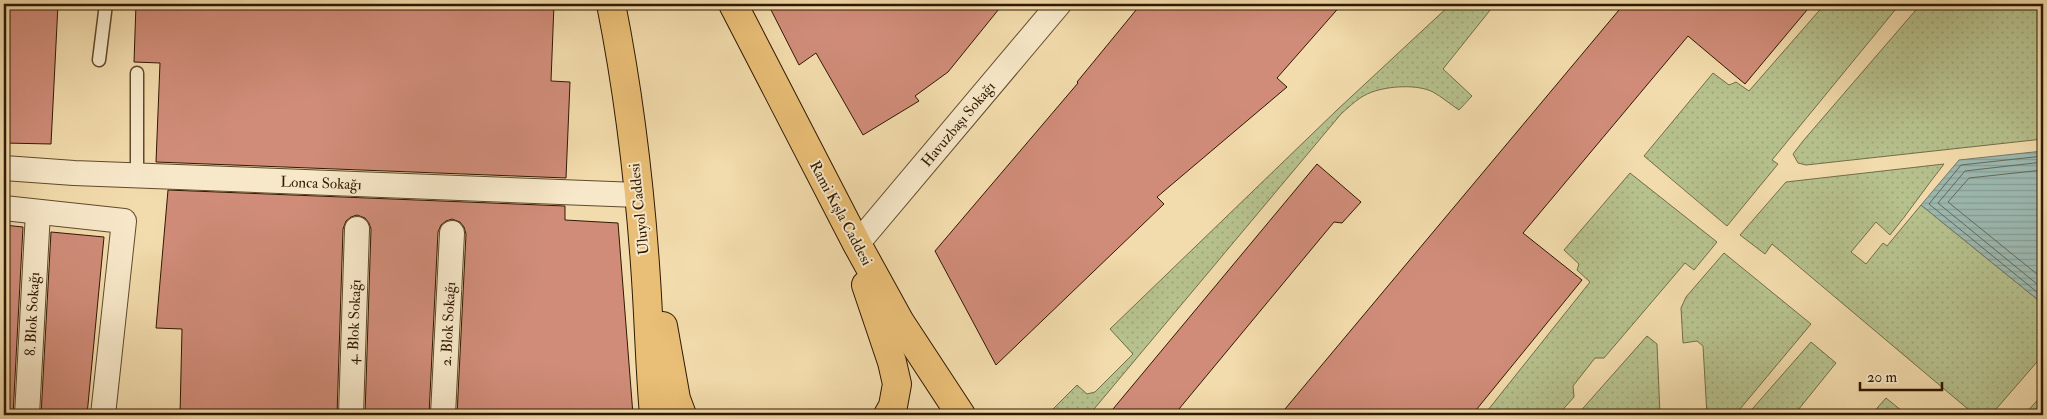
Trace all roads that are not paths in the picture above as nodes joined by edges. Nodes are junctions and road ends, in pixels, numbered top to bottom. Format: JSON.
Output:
{"nodes":[{"id":1,"x":106,"y":4,"type":"edge"},
{"id":2,"x":733,"y":4,"type":"edge"},
{"id":3,"x":1059,"y":4,"type":"edge"},
{"id":4,"x":611,"y":5,"type":"edge"},
{"id":5,"x":99,"y":60,"type":"dead end"},
{"id":6,"x":137,"y":73,"type":"dead end"},
{"id":7,"x":4,"y":168,"type":"edge"},
{"id":8,"x":137,"y":175,"type":"junction"},
{"id":9,"x":638,"y":195,"type":"junction"},
{"id":10,"x":4,"y":208,"type":"edge"},
{"id":11,"x":38,"y":212,"type":"junction"},
{"id":12,"x":357,"y":229,"type":"dead end"},
{"id":13,"x":452,"y":233,"type":"dead end"},
{"id":14,"x":857,"y":244,"type":"junction"},
{"id":15,"x":646,"y":278,"type":"junction"},
{"id":16,"x":27,"y":415,"type":"edge"},
{"id":17,"x":103,"y":415,"type":"edge"},
{"id":18,"x":350,"y":415,"type":"edge"},
{"id":19,"x":442,"y":415,"type":"edge"},
{"id":20,"x":654,"y":415,"type":"edge"},
{"id":21,"x":682,"y":415,"type":"edge"},
{"id":22,"x":888,"y":415,"type":"edge"},
{"id":23,"x":961,"y":415,"type":"edge"}],
"edges":[{"from":1,"to":5,"type":"lane"},
{"from":2,"to":14,"type":"main road","name":"Rami Kışla Caddesi"},
{"from":3,"to":14,"type":"street","name":"Havuzbaşı Sokağı"},
{"from":4,"to":9,"type":"main road","name":"Uluyol Caddesi"},
{"from":6,"to":8,"type":"lane"},
{"from":7,"to":8,"type":"street","name":"Lonca Sokağı"},
{"from":8,"to":9,"type":"street","name":"Lonca Sokağı"},
{"from":9,"to":15,"type":"main road","name":"Uluyol Caddesi"},
{"from":10,"to":11,"type":"street"},
{"from":11,"to":16,"type":"street","name":"8. Blok Sokağı"},
{"from":11,"to":17,"type":"street"},
{"from":12,"to":18,"type":"street","name":"4. Blok Sokağı"},
{"from":13,"to":19,"type":"street","name":"2. Blok Sokağı"},
{"from":14,"to":22,"type":"main road"},
{"from":14,"to":23,"type":"main road","name":"Rami Kışla Caddesi"},
{"from":15,"to":20,"type":"main road","name":"Uluyol Caddesi"},
{"from":15,"to":21,"type":"main road"}]}
